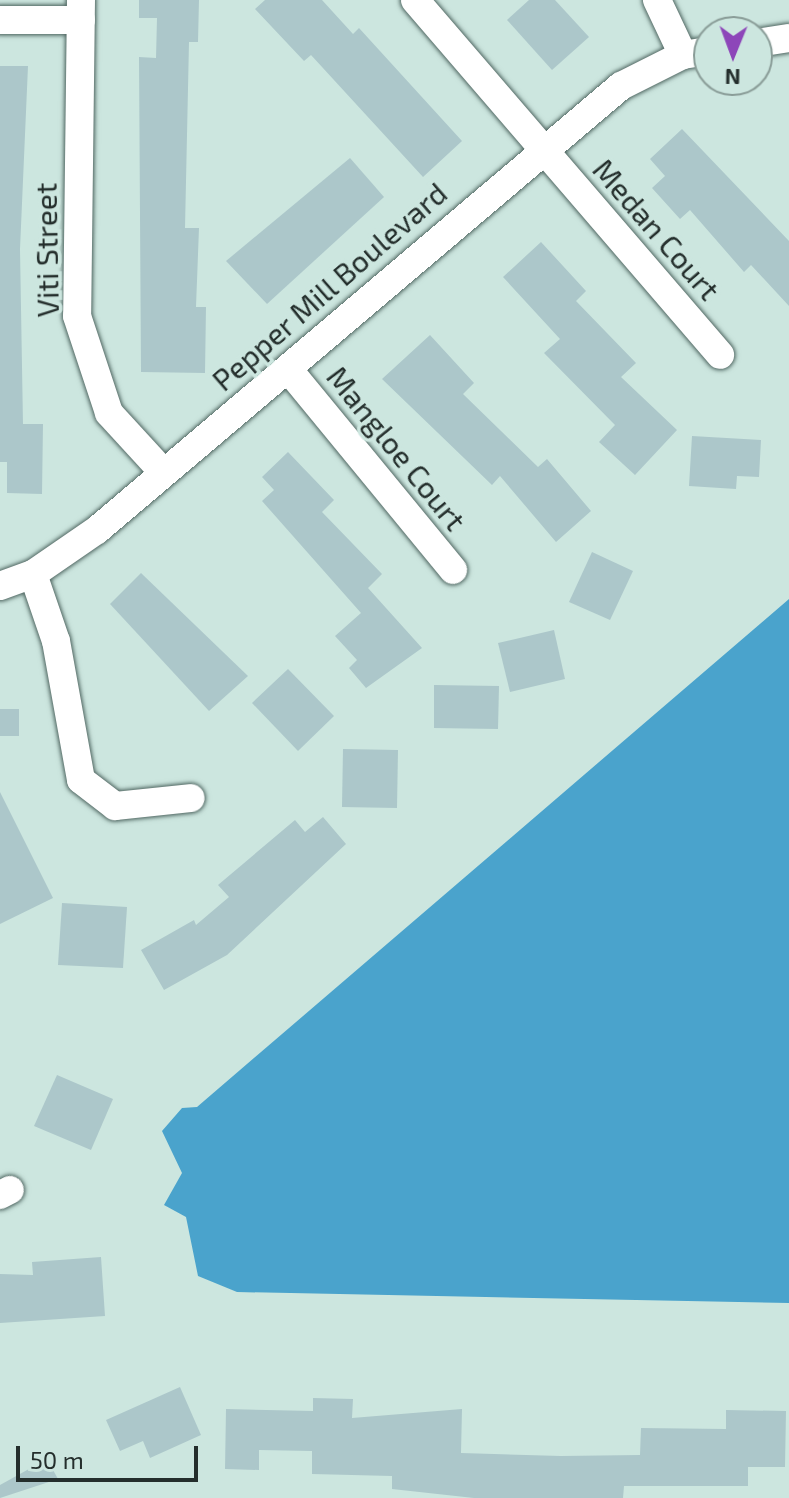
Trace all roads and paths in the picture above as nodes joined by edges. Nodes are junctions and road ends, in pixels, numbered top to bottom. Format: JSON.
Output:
{"nodes":[{"id":1,"x":415,"y":0,"type":"edge"},
{"id":2,"x":657,"y":0,"type":"edge"},
{"id":3,"x":81,"y":10,"type":"edge"},
{"id":4,"x":0,"y":20,"type":"edge"},
{"id":5,"x":693,"y":49,"type":"edge"},
{"id":6,"x":693,"y":54,"type":"edge"},
{"id":7,"x":541,"y":148,"type":"junction"},
{"id":8,"x":720,"y":355,"type":"dead end"},
{"id":9,"x":288,"y":369,"type":"junction"},
{"id":10,"x":163,"y":472,"type":"junction"},
{"id":11,"x":453,"y":570,"type":"dead end"},
{"id":12,"x":33,"y":574,"type":"junction"},
{"id":13,"x":0,"y":586,"type":"edge"},
{"id":14,"x":191,"y":798,"type":"dead end"}],
"edges":[{"from":1,"to":7,"type":"street","name":"Medan Court"},
{"from":2,"to":5,"type":"street"},
{"from":3,"to":4,"type":"street"},
{"from":3,"to":10,"type":"street","name":"Viti Street"},
{"from":6,"to":7,"type":"street","name":"Pepper Mill Boulevard"},
{"from":7,"to":8,"type":"street","name":"Medan Court"},
{"from":7,"to":9,"type":"street","name":"Pepper Mill Boulevard"},
{"from":9,"to":10,"type":"street","name":"Pepper Mill Boulevard"},
{"from":9,"to":11,"type":"street","name":"Mangloe Court"},
{"from":10,"to":12,"type":"street","name":"Pepper Mill Boulevard"},
{"from":12,"to":13,"type":"street","name":"Pepper Mill Boulevard"},
{"from":12,"to":14,"type":"street"}]}
